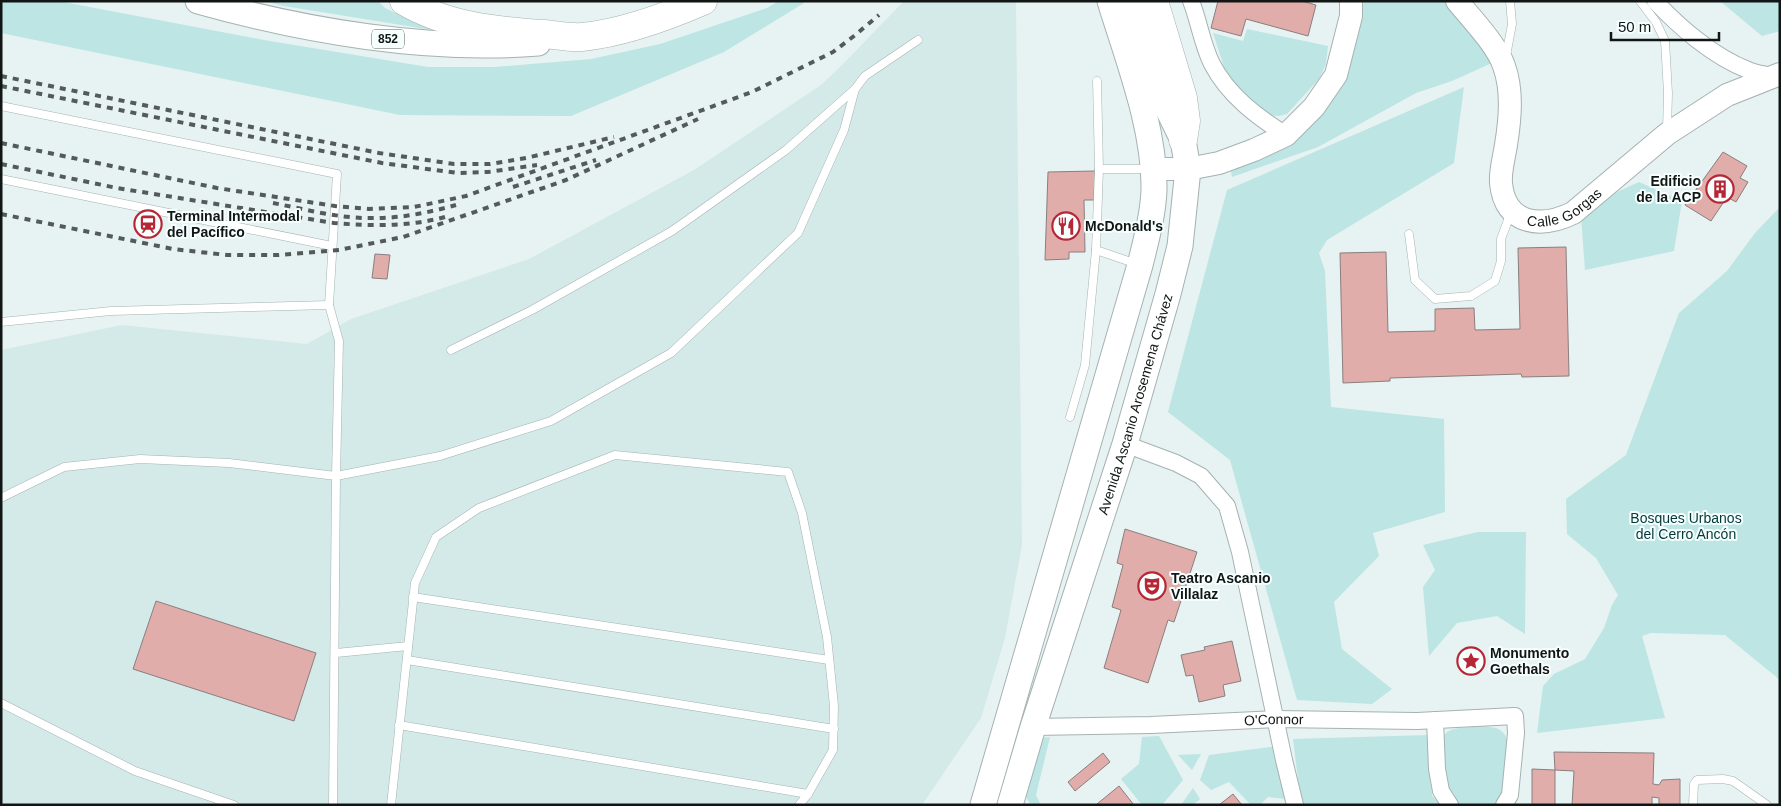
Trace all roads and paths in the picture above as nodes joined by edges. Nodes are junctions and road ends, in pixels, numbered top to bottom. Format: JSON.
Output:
{"nodes":[{"id":1,"x":198,"y":1,"type":"edge"},
{"id":2,"x":404,"y":1,"type":"edge"},
{"id":3,"x":693,"y":1,"type":"edge"},
{"id":4,"x":703,"y":1,"type":"edge"},
{"id":5,"x":1110,"y":1,"type":"edge"},
{"id":6,"x":1132,"y":1,"type":"edge"},
{"id":7,"x":1154,"y":1,"type":"edge"},
{"id":8,"x":1192,"y":1,"type":"edge"},
{"id":9,"x":1351,"y":1,"type":"edge"},
{"id":10,"x":1457,"y":1,"type":"edge"},
{"id":11,"x":1510,"y":1,"type":"edge"},
{"id":12,"x":1640,"y":1,"type":"edge"},
{"id":13,"x":1655,"y":1,"type":"edge"},
{"id":14,"x":666,"y":17,"type":"junction"},
{"id":15,"x":582,"y":37,"type":"junction"},
{"id":16,"x":918,"y":40,"type":"dead end"},
{"id":17,"x":1504,"y":64,"type":"junction"},
{"id":18,"x":1775,"y":75,"type":"edge"},
{"id":19,"x":1097,"y":81,"type":"dead end"},
{"id":20,"x":854,"y":89,"type":"junction"},
{"id":21,"x":1,"y":106,"type":"edge"},
{"id":22,"x":1666,"y":134,"type":"junction"},
{"id":23,"x":1286,"y":135,"type":"junction"},
{"id":24,"x":1183,"y":140,"type":"junction"},
{"id":25,"x":1099,"y":169,"type":"junction"},
{"id":26,"x":1152,"y":169,"type":"junction"},
{"id":27,"x":1188,"y":169,"type":"junction"},
{"id":28,"x":1,"y":178,"type":"edge"},
{"id":29,"x":1512,"y":210,"type":"junction"},
{"id":30,"x":1409,"y":234,"type":"dead end"},
{"id":31,"x":332,"y":246,"type":"junction"},
{"id":32,"x":1096,"y":250,"type":"junction"},
{"id":33,"x":1140,"y":265,"type":"junction"},
{"id":34,"x":328,"y":305,"type":"junction"},
{"id":35,"x":1,"y":322,"type":"edge"},
{"id":36,"x":451,"y":350,"type":"dead end"},
{"id":37,"x":1070,"y":417,"type":"dead end"},
{"id":38,"x":1125,"y":444,"type":"junction"},
{"id":39,"x":336,"y":476,"type":"junction"},
{"id":40,"x":1,"y":498,"type":"edge"},
{"id":41,"x":413,"y":597,"type":"junction"},
{"id":42,"x":408,"y":646,"type":"junction"},
{"id":43,"x":336,"y":653,"type":"junction"},
{"id":44,"x":407,"y":660,"type":"junction"},
{"id":45,"x":829,"y":660,"type":"junction"},
{"id":46,"x":1,"y":703,"type":"edge"},
{"id":47,"x":1275,"y":719,"type":"junction"},
{"id":48,"x":1435,"y":720,"type":"junction"},
{"id":49,"x":400,"y":725,"type":"junction"},
{"id":50,"x":1033,"y":727,"type":"junction"},
{"id":51,"x":834,"y":729,"type":"junction"},
{"id":52,"x":808,"y":794,"type":"junction"},
{"id":53,"x":234,"y":805,"type":"edge"},
{"id":54,"x":333,"y":805,"type":"edge"},
{"id":55,"x":391,"y":805,"type":"edge"},
{"id":56,"x":799,"y":805,"type":"edge"},
{"id":57,"x":983,"y":805,"type":"edge"},
{"id":58,"x":1010,"y":805,"type":"edge"},
{"id":59,"x":1295,"y":805,"type":"edge"},
{"id":60,"x":1450,"y":805,"type":"edge"},
{"id":61,"x":1504,"y":805,"type":"edge"},
{"id":62,"x":1693,"y":805,"type":"edge"},
{"id":63,"x":1767,"y":805,"type":"edge"}],
"edges":[{"from":1,"to":15,"type":"main road","number":"852"},
{"from":2,"to":15,"type":"highway"},
{"from":3,"to":14,"type":"highway"},
{"from":4,"to":14,"type":"highway","number":"852"},
{"from":5,"to":26,"type":"main road"},
{"from":6,"to":24,"type":"main road","name":"Avenida Ascanio Arosemena Chávez"},
{"from":7,"to":24,"type":"highway"},
{"from":8,"to":23,"type":"street"},
{"from":9,"to":23,"type":"street"},
{"from":10,"to":17,"type":"street","name":"Calle Gorgas"},
{"from":11,"to":17,"type":"lane"},
{"from":12,"to":22,"type":"lane"},
{"from":13,"to":18,"type":"street"},
{"from":14,"to":15,"type":"highway","number":"852"},
{"from":16,"to":20,"type":"lane"},
{"from":17,"to":29,"type":"street","name":"Calle Gorgas"},
{"from":18,"to":22,"type":"street","name":"Calle Gorgas"},
{"from":19,"to":25,"type":"lane"},
{"from":20,"to":36,"type":"lane"},
{"from":20,"to":39,"type":"lane"},
{"from":21,"to":31,"type":"lane"},
{"from":22,"to":29,"type":"street","name":"Calle Gorgas"},
{"from":23,"to":27,"type":"street"},
{"from":24,"to":27,"type":"main road","name":"Avenida Ascanio Arosemena Chávez"},
{"from":25,"to":26,"type":"lane"},
{"from":25,"to":32,"type":"lane"},
{"from":26,"to":27,"type":"street"},
{"from":26,"to":33,"type":"main road"},
{"from":27,"to":38,"type":"main road","name":"Avenida Ascanio Arosemena Chávez"},
{"from":28,"to":31,"type":"lane"},
{"from":29,"to":30,"type":"lane"},
{"from":31,"to":34,"type":"lane"},
{"from":32,"to":33,"type":"lane"},
{"from":32,"to":37,"type":"lane"},
{"from":33,"to":57,"type":"main road"},
{"from":34,"to":35,"type":"lane"},
{"from":34,"to":39,"type":"lane"},
{"from":38,"to":47,"type":"street"},
{"from":38,"to":50,"type":"main road","name":"Avenida Ascanio Arosemena Chávez"},
{"from":39,"to":40,"type":"lane"},
{"from":39,"to":43,"type":"lane"},
{"from":41,"to":42,"type":"lane"},
{"from":41,"to":45,"type":"lane"},
{"from":41,"to":45,"type":"lane"},
{"from":42,"to":43,"type":"lane"},
{"from":42,"to":44,"type":"lane"},
{"from":43,"to":54,"type":"lane"},
{"from":44,"to":49,"type":"lane"},
{"from":44,"to":51,"type":"lane"},
{"from":45,"to":51,"type":"lane"},
{"from":46,"to":53,"type":"lane"},
{"from":47,"to":48,"type":"street","name":"O'Connor"},
{"from":47,"to":50,"type":"street","name":"O'Connor"},
{"from":47,"to":59,"type":"street"},
{"from":48,"to":60,"type":"street"},
{"from":48,"to":61,"type":"street","name":"O'Connor"},
{"from":49,"to":52,"type":"lane"},
{"from":49,"to":55,"type":"lane"},
{"from":50,"to":58,"type":"main road","name":"Avenida Ascanio Arosemena Chávez"},
{"from":51,"to":52,"type":"lane"},
{"from":52,"to":56,"type":"lane"},
{"from":62,"to":63,"type":"lane"}]}
